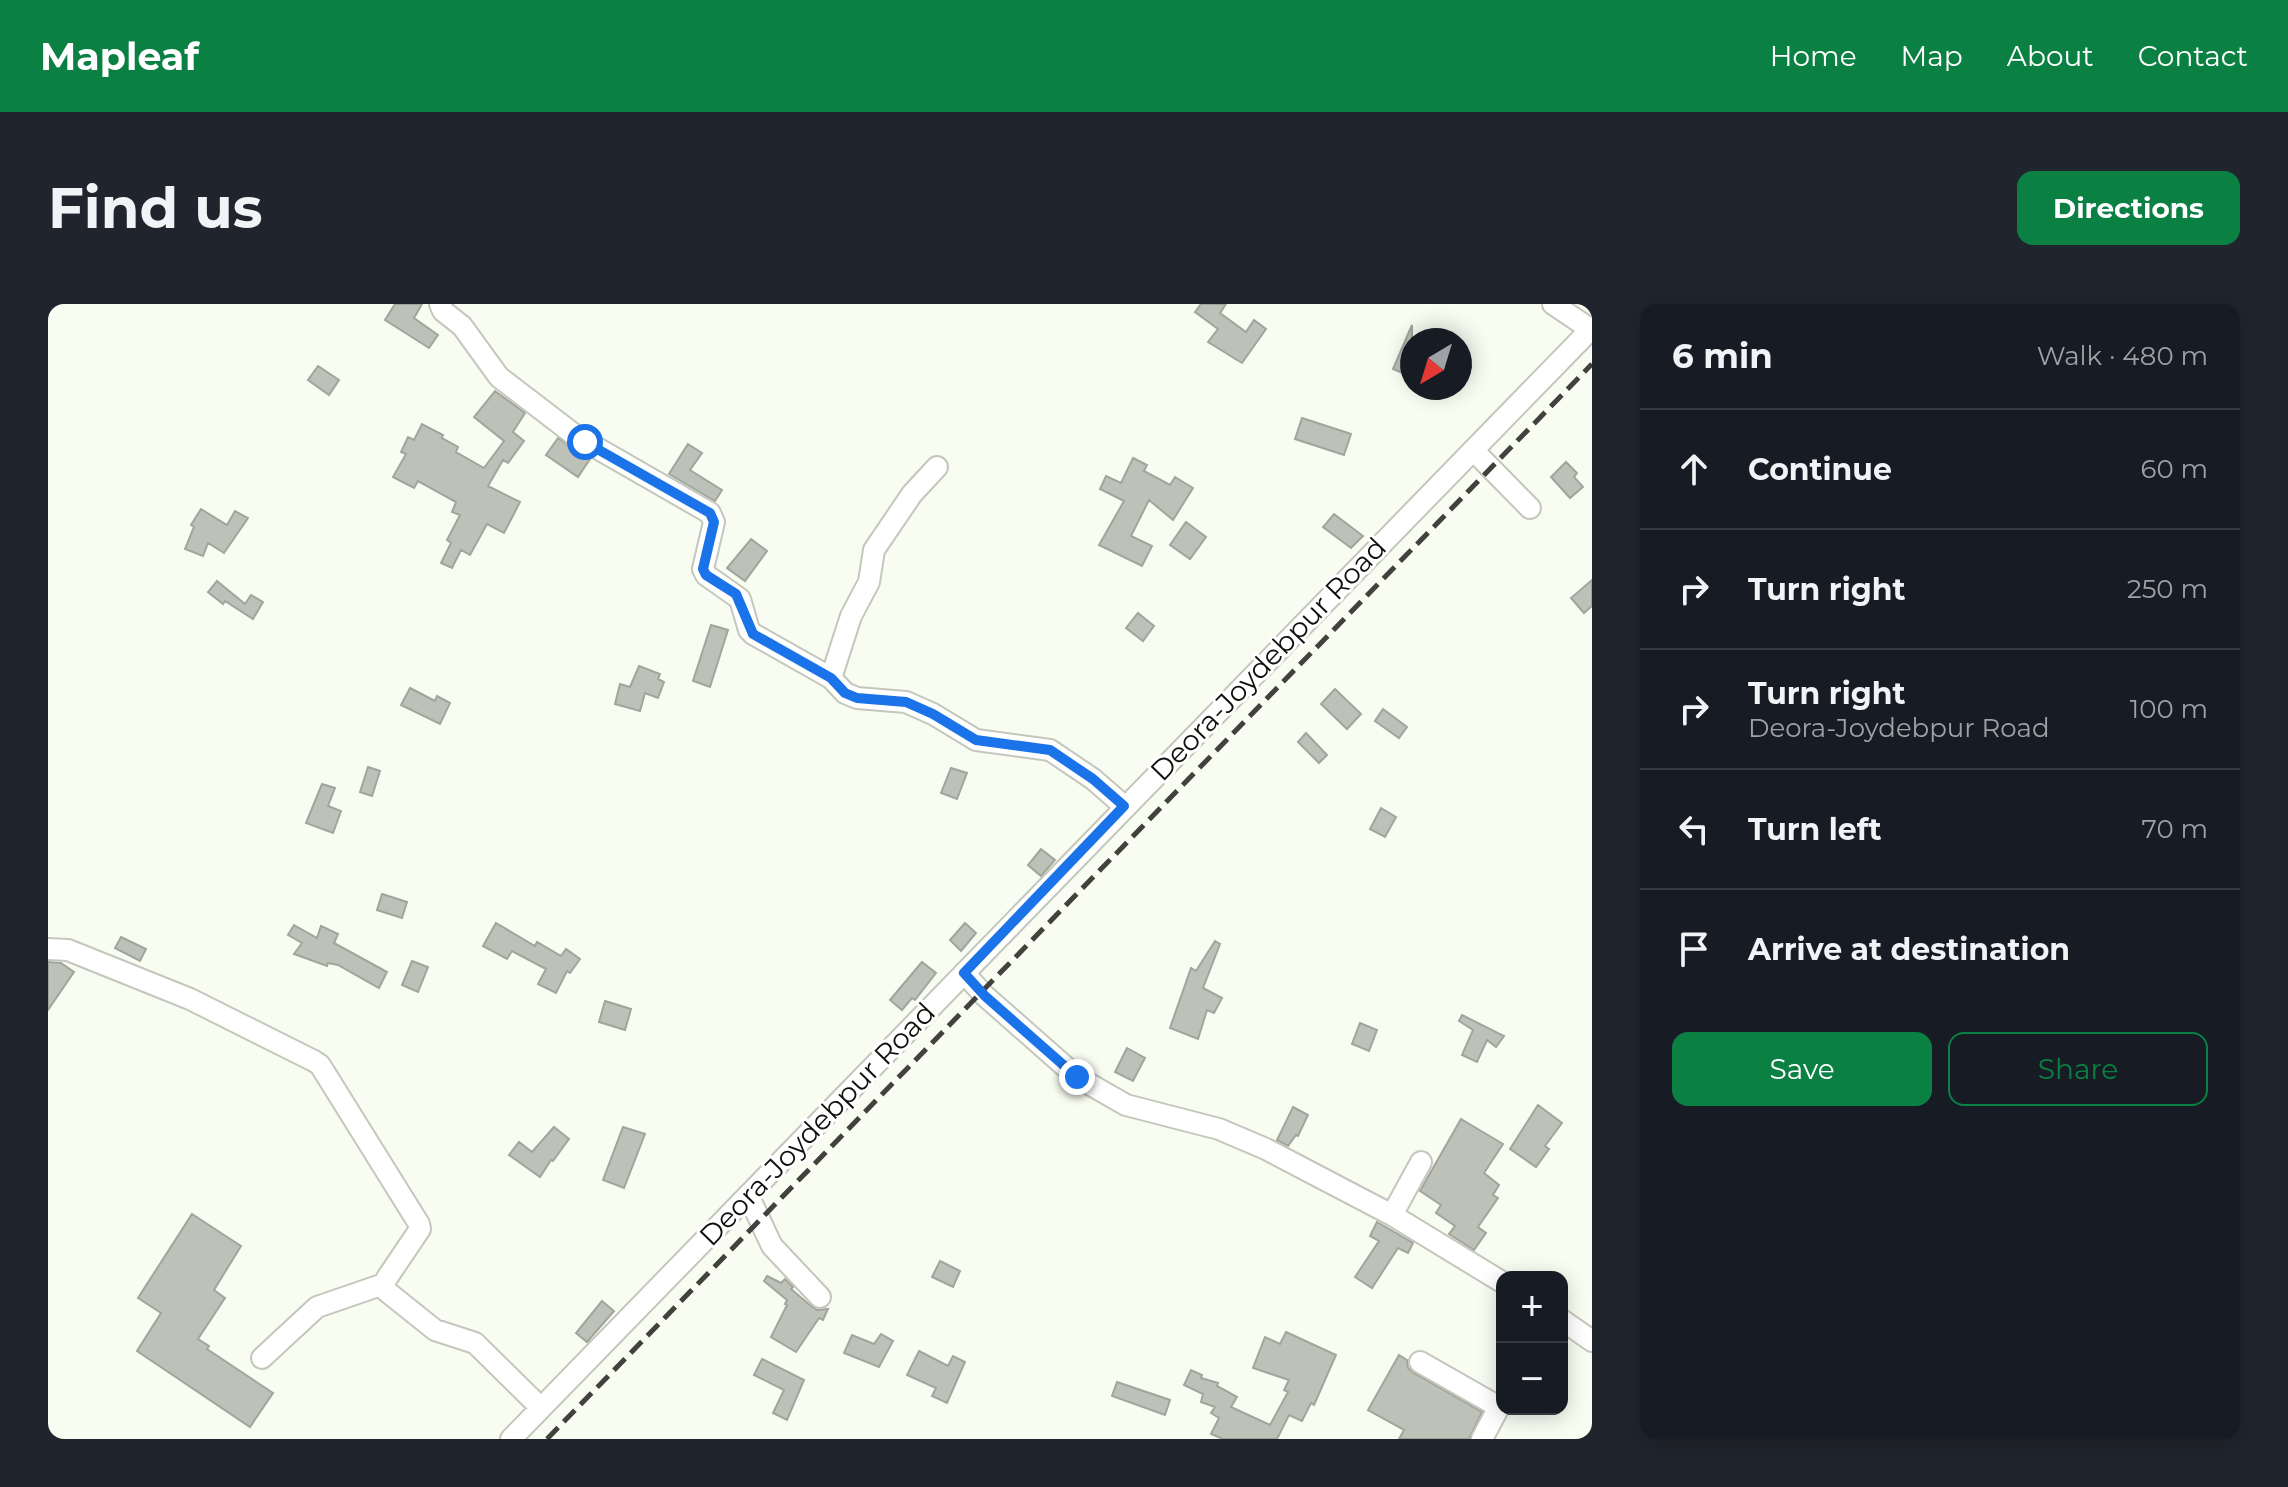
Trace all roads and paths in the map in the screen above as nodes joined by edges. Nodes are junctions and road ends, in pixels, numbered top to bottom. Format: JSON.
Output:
{"nodes":[{"id":1,"x":440,"y":304,"type":"edge"},
{"id":2,"x":1553,"y":304,"type":"edge"},
{"id":3,"x":1591,"y":329,"type":"edge"},
{"id":4,"x":1473,"y":450,"type":"junction"},
{"id":5,"x":937,"y":467,"type":"dead end"},
{"id":6,"x":1530,"y":508,"type":"dead end"},
{"id":7,"x":831,"y":678,"type":"junction"},
{"id":8,"x":1124,"y":806,"type":"junction"},
{"id":9,"x":48,"y":949,"type":"edge"},
{"id":10,"x":964,"y":973,"type":"junction"},
{"id":11,"x":1421,"y":1162,"type":"dead end"},
{"id":12,"x":748,"y":1195,"type":"junction"},
{"id":13,"x":1392,"y":1215,"type":"junction"},
{"id":14,"x":1496,"y":1278,"type":"edge"},
{"id":15,"x":384,"y":1284,"type":"junction"},
{"id":16,"x":820,"y":1297,"type":"dead end"},
{"id":17,"x":1568,"y":1328,"type":"edge"},
{"id":18,"x":1592,"y":1341,"type":"edge"},
{"id":19,"x":262,"y":1358,"type":"dead end"},
{"id":20,"x":1420,"y":1362,"type":"dead end"},
{"id":21,"x":1496,"y":1402,"type":"edge"},
{"id":22,"x":541,"y":1408,"type":"junction"},
{"id":23,"x":1496,"y":1414,"type":"edge"},
{"id":24,"x":511,"y":1439,"type":"edge"},
{"id":25,"x":1482,"y":1439,"type":"edge"}],
"edges":[{"from":1,"to":7,"type":"street"},
{"from":2,"to":3,"type":"street"},
{"from":3,"to":4,"type":"street","name":"Deora-Joydebpur Road"},
{"from":4,"to":6,"type":"street"},
{"from":4,"to":8,"type":"street","name":"Deora-Joydebpur Road"},
{"from":5,"to":7,"type":"street"},
{"from":7,"to":8,"type":"street"},
{"from":8,"to":10,"type":"street","name":"Deora-Joydebpur Road"},
{"from":9,"to":15,"type":"street"},
{"from":10,"to":12,"type":"street","name":"Deora-Joydebpur Road"},
{"from":10,"to":13,"type":"street"},
{"from":11,"to":13,"type":"street"},
{"from":12,"to":16,"type":"street"},
{"from":12,"to":22,"type":"street","name":"Deora-Joydebpur Road"},
{"from":13,"to":14,"type":"street"},
{"from":15,"to":19,"type":"street"},
{"from":15,"to":22,"type":"street"},
{"from":17,"to":18,"type":"street"},
{"from":20,"to":21,"type":"street"},
{"from":22,"to":24,"type":"street","name":"Deora-Joydebpur Road"},
{"from":23,"to":25,"type":"street"}]}
